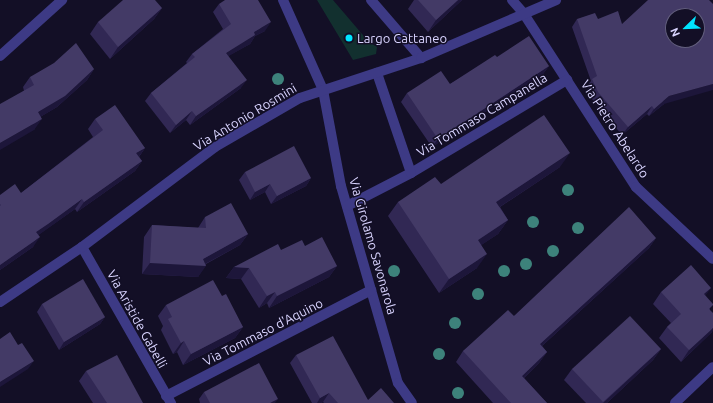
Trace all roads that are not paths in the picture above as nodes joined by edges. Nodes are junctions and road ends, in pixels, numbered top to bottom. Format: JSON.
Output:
{"nodes":[{"id":1,"x":283,"y":0,"type":"edge"},
{"id":2,"x":371,"y":0,"type":"edge"},
{"id":3,"x":512,"y":0,"type":"edge"},
{"id":4,"x":556,"y":0,"type":"edge"},
{"id":5,"x":59,"y":1,"type":"edge"},
{"id":6,"x":524,"y":14,"type":"junction"},
{"id":7,"x":0,"y":56,"type":"edge"},
{"id":8,"x":421,"y":58,"type":"junction"},
{"id":9,"x":377,"y":73,"type":"junction"},
{"id":10,"x":567,"y":80,"type":"junction"},
{"id":11,"x":322,"y":90,"type":"junction"},
{"id":12,"x":411,"y":173,"type":"junction"},
{"id":13,"x":347,"y":206,"type":"junction"},
{"id":14,"x":82,"y":248,"type":"junction"},
{"id":15,"x":713,"y":259,"type":"edge"},
{"id":16,"x":372,"y":290,"type":"junction"},
{"id":17,"x":0,"y":302,"type":"edge"},
{"id":18,"x":713,"y":367,"type":"edge"},
{"id":19,"x":168,"y":400,"type":"edge"},
{"id":20,"x":412,"y":403,"type":"edge"},
{"id":21,"x":675,"y":403,"type":"edge"}],
"edges":[{"from":1,"to":11,"type":"street"},
{"from":2,"to":8,"type":"street"},
{"from":3,"to":6,"type":"street","name":"Via Pietro Abelardo"},
{"from":4,"to":6,"type":"street","name":"Via Antonio Rosmini"},
{"from":5,"to":7,"type":"street"},
{"from":6,"to":8,"type":"street","name":"Via Antonio Rosmini"},
{"from":6,"to":10,"type":"street","name":"Via Pietro Abelardo"},
{"from":8,"to":9,"type":"street","name":"Via Antonio Rosmini"},
{"from":9,"to":11,"type":"street","name":"Via Antonio Rosmini"},
{"from":9,"to":12,"type":"street"},
{"from":10,"to":12,"type":"street","name":"Via Tommaso Campanella"},
{"from":10,"to":15,"type":"street","name":"Via Pietro Abelardo"},
{"from":11,"to":13,"type":"street","name":"Via Girolamo Savonarola"},
{"from":11,"to":14,"type":"street","name":"Via Antonio Rosmini"},
{"from":12,"to":13,"type":"street","name":"Via Tommaso Campanella"},
{"from":13,"to":16,"type":"street","name":"Via Girolamo Savonarola"},
{"from":14,"to":17,"type":"street","name":"Via Antonio Rosmini"},
{"from":14,"to":19,"type":"street","name":"Via Aristide Gabelli"},
{"from":16,"to":19,"type":"street","name":"Via Tommaso d'Aquino"},
{"from":16,"to":20,"type":"street","name":"Via Girolamo Savonarola"},
{"from":18,"to":21,"type":"street"}]}
